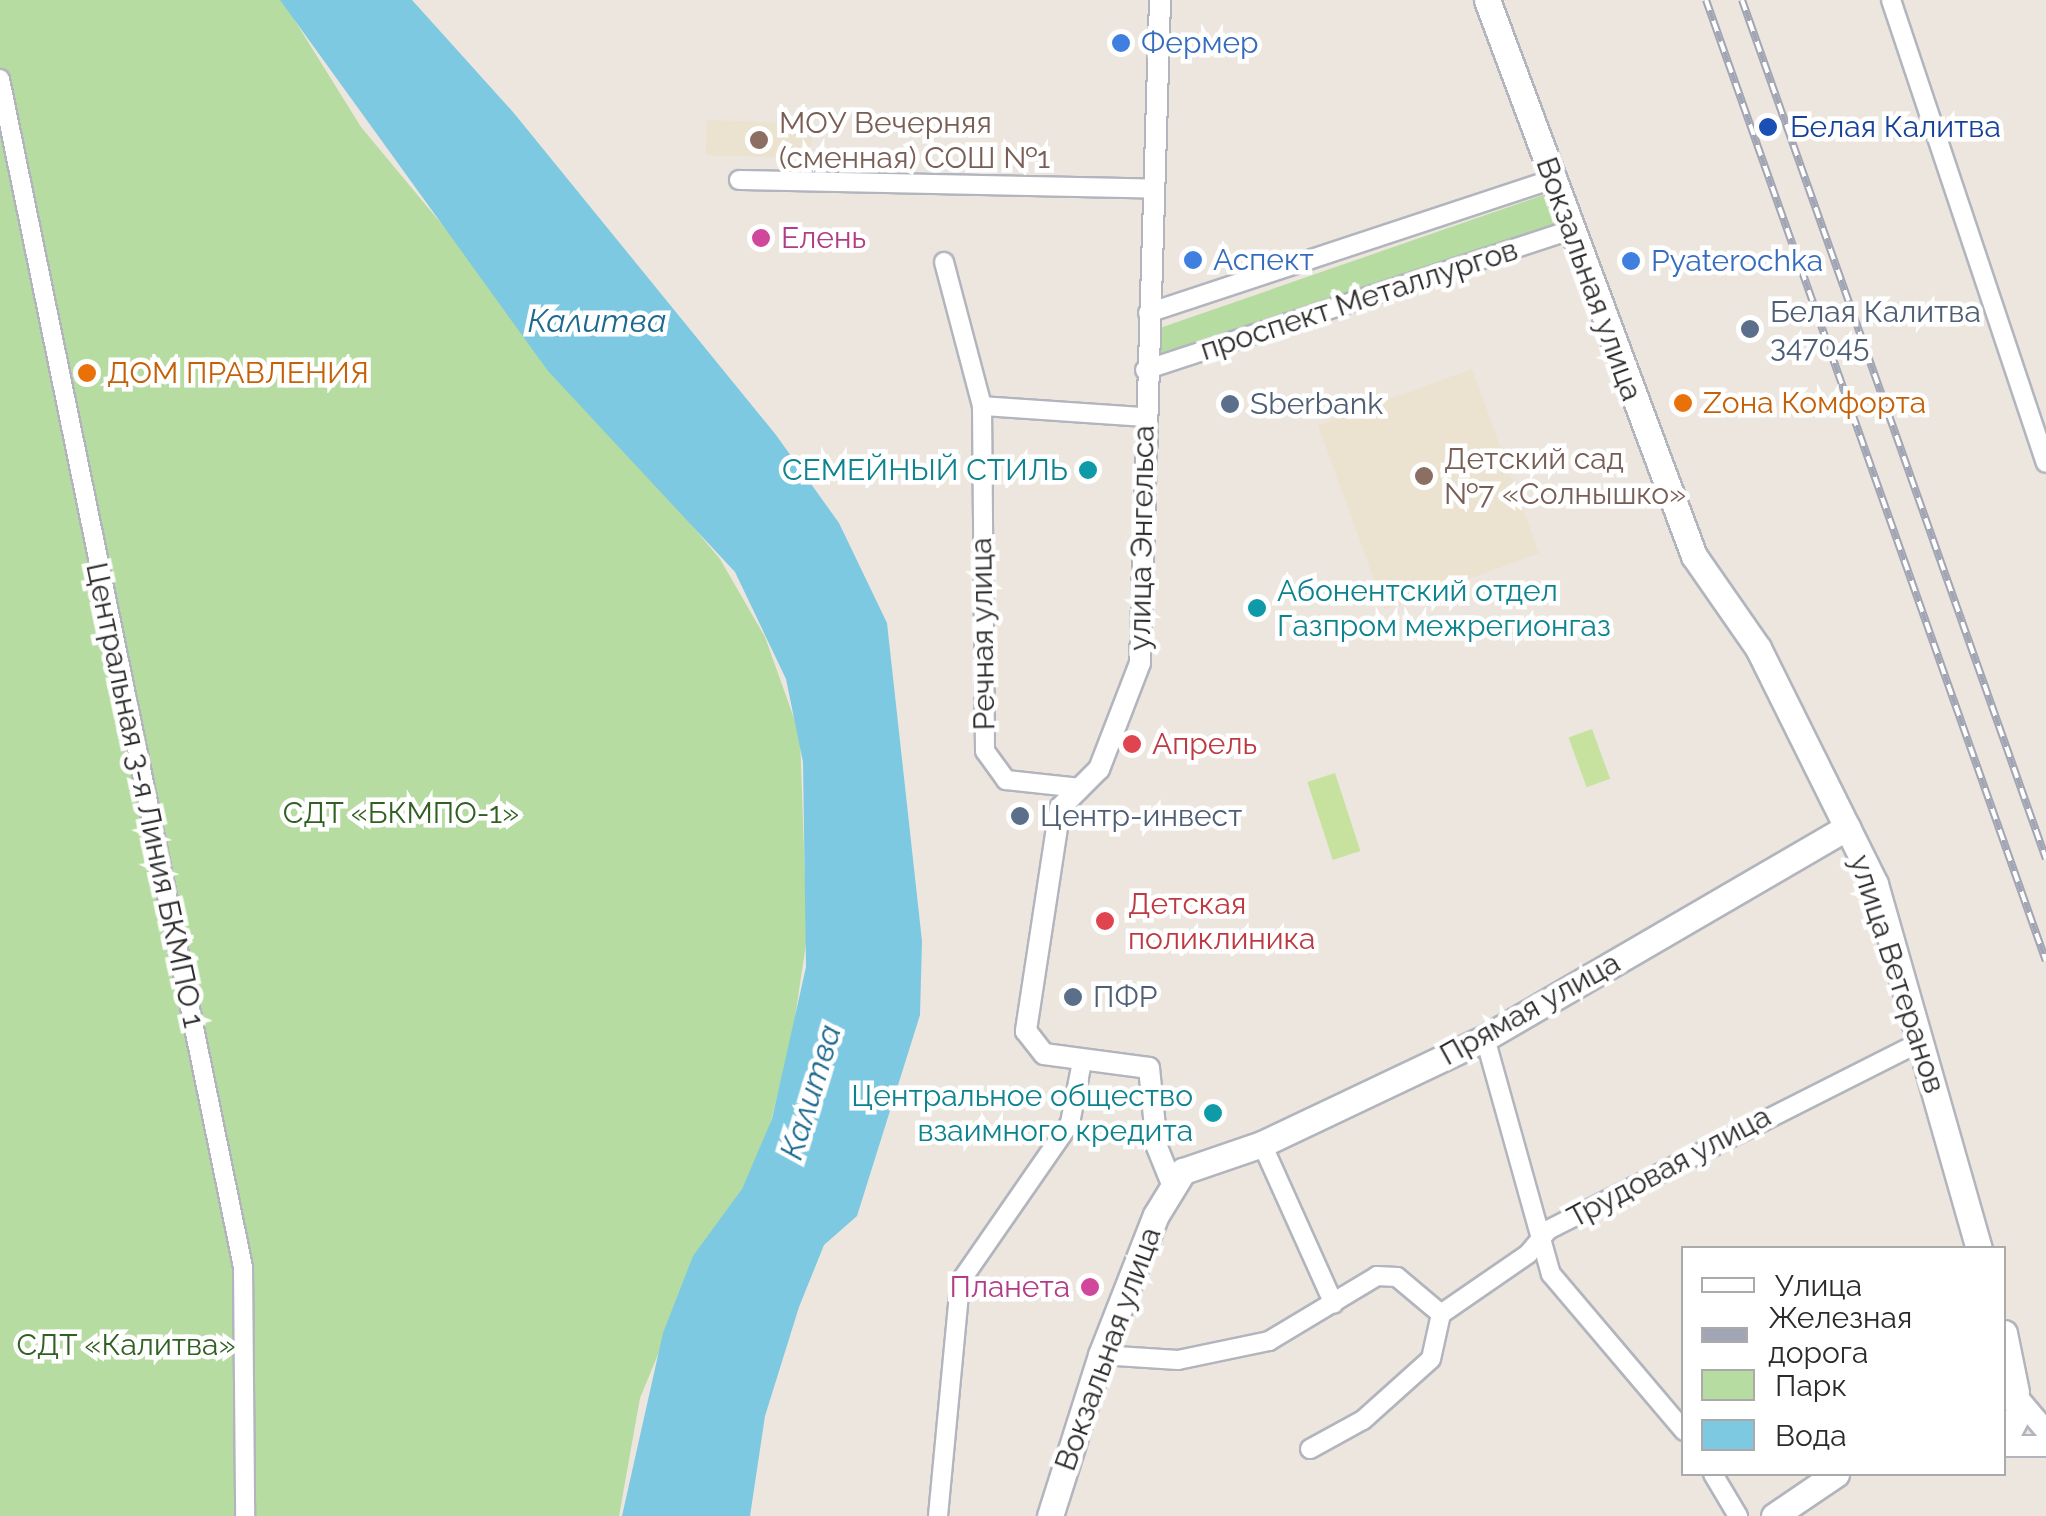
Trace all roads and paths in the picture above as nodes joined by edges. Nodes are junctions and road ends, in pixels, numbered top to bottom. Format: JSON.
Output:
{"nodes":[{"id":1,"x":1160,"y":0,"type":"edge"},
{"id":2,"x":1488,"y":0,"type":"edge"},
{"id":3,"x":1891,"y":0,"type":"edge"},
{"id":4,"x":0,"y":79,"type":"edge"},
{"id":5,"x":1553,"y":179,"type":"junction"},
{"id":6,"x":739,"y":180,"type":"dead end"},
{"id":7,"x":1152,"y":189,"type":"junction"},
{"id":8,"x":1572,"y":230,"type":"junction"},
{"id":9,"x":944,"y":262,"type":"dead end"},
{"id":10,"x":1148,"y":314,"type":"junction"},
{"id":11,"x":1146,"y":370,"type":"junction"},
{"id":12,"x":982,"y":406,"type":"junction"},
{"id":13,"x":1144,"y":417,"type":"junction"},
{"id":14,"x":2046,"y":464,"type":"edge"},
{"id":15,"x":1694,"y":556,"type":"joint"},
{"id":16,"x":1081,"y":788,"type":"junction"},
{"id":17,"x":1847,"y":827,"type":"junction"},
{"id":18,"x":1485,"y":1038,"type":"junction"},
{"id":19,"x":1922,"y":1042,"type":"junction"},
{"id":20,"x":1082,"y":1062,"type":"junction"},
{"id":21,"x":1262,"y":1144,"type":"junction"},
{"id":22,"x":1199,"y":1162,"type":"joint"},
{"id":23,"x":1172,"y":1184,"type":"junction"},
{"id":24,"x":1540,"y":1239,"type":"junction"},
{"id":25,"x":1979,"y":1246,"type":"edge"},
{"id":26,"x":1334,"y":1304,"type":"junction"},
{"id":27,"x":1441,"y":1314,"type":"junction"},
{"id":28,"x":2006,"y":1346,"type":"edge"},
{"id":29,"x":1101,"y":1354,"type":"junction"},
{"id":30,"x":2013,"y":1390,"type":"edge"},
{"id":31,"x":1681,"y":1427,"type":"edge"},
{"id":32,"x":2046,"y":1432,"type":"edge"},
{"id":33,"x":2006,"y":1440,"type":"edge"},
{"id":34,"x":2006,"y":1443,"type":"edge"},
{"id":35,"x":2046,"y":1446,"type":"edge"},
{"id":36,"x":1310,"y":1449,"type":"dead end"},
{"id":37,"x":1714,"y":1476,"type":"edge"},
{"id":38,"x":1833,"y":1476,"type":"edge"},
{"id":39,"x":245,"y":1516,"type":"edge"},
{"id":40,"x":938,"y":1516,"type":"edge"},
{"id":41,"x":1050,"y":1516,"type":"edge"},
{"id":42,"x":1738,"y":1516,"type":"edge"},
{"id":43,"x":1774,"y":1516,"type":"edge"}],
"edges":[{"from":1,"to":7,"type":"street","name":"улица Энгельса"},
{"from":2,"to":5,"type":"main road","name":"Вокзальная улица"},
{"from":3,"to":14,"type":"street"},
{"from":4,"to":39,"type":"street","name":"Центральная 3-я Линия БКМПО 1"},
{"from":5,"to":8,"type":"main road","name":"Вокзальная улица"},
{"from":5,"to":10,"type":"street","name":"проспект Металлургов"},
{"from":6,"to":7,"type":"street"},
{"from":7,"to":10,"type":"street","name":"улица Энгельса"},
{"from":8,"to":11,"type":"street","name":"проспект Металлургов"},
{"from":8,"to":15,"type":"main road","name":"Вокзальная улица"},
{"from":9,"to":12,"type":"street","name":"Речная улица"},
{"from":10,"to":11,"type":"street","name":"улица Энгельса"},
{"from":11,"to":13,"type":"street","name":"улица Энгельса"},
{"from":12,"to":13,"type":"street"},
{"from":12,"to":16,"type":"street","name":"Речная улица"},
{"from":13,"to":16,"type":"street","name":"улица Энгельса"},
{"from":15,"to":17,"type":"main road","name":"улица Ветеранов"},
{"from":16,"to":20,"type":"street","name":"улица Энгельса"},
{"from":17,"to":18,"type":"main road","name":"Прямая улица"},
{"from":17,"to":19,"type":"main road","name":"улица Ветеранов"},
{"from":18,"to":21,"type":"main road","name":"Прямая улица"},
{"from":18,"to":24,"type":"street"},
{"from":19,"to":24,"type":"street","name":"Трудовая улица"},
{"from":19,"to":25,"type":"main road","name":"улица Ветеранов"},
{"from":20,"to":23,"type":"street","name":"улица Энгельса"},
{"from":20,"to":40,"type":"street"},
{"from":21,"to":22,"type":"main road","name":"Прямая улица"},
{"from":21,"to":26,"type":"street"},
{"from":22,"to":23,"type":"main road","name":"Вокзальная улица"},
{"from":23,"to":29,"type":"main road","name":"Вокзальная улица"},
{"from":24,"to":27,"type":"street","name":"Трудовая улица"},
{"from":24,"to":31,"type":"street"},
{"from":26,"to":27,"type":"street"},
{"from":26,"to":29,"type":"street"},
{"from":27,"to":36,"type":"street"},
{"from":28,"to":30,"type":"main road"},
{"from":29,"to":41,"type":"main road","name":"Вокзальная улица"},
{"from":30,"to":32,"type":"street"},
{"from":30,"to":33,"type":"main road"},
{"from":34,"to":35,"type":"street"},
{"from":37,"to":42,"type":"street"},
{"from":38,"to":43,"type":"main road"}]}
